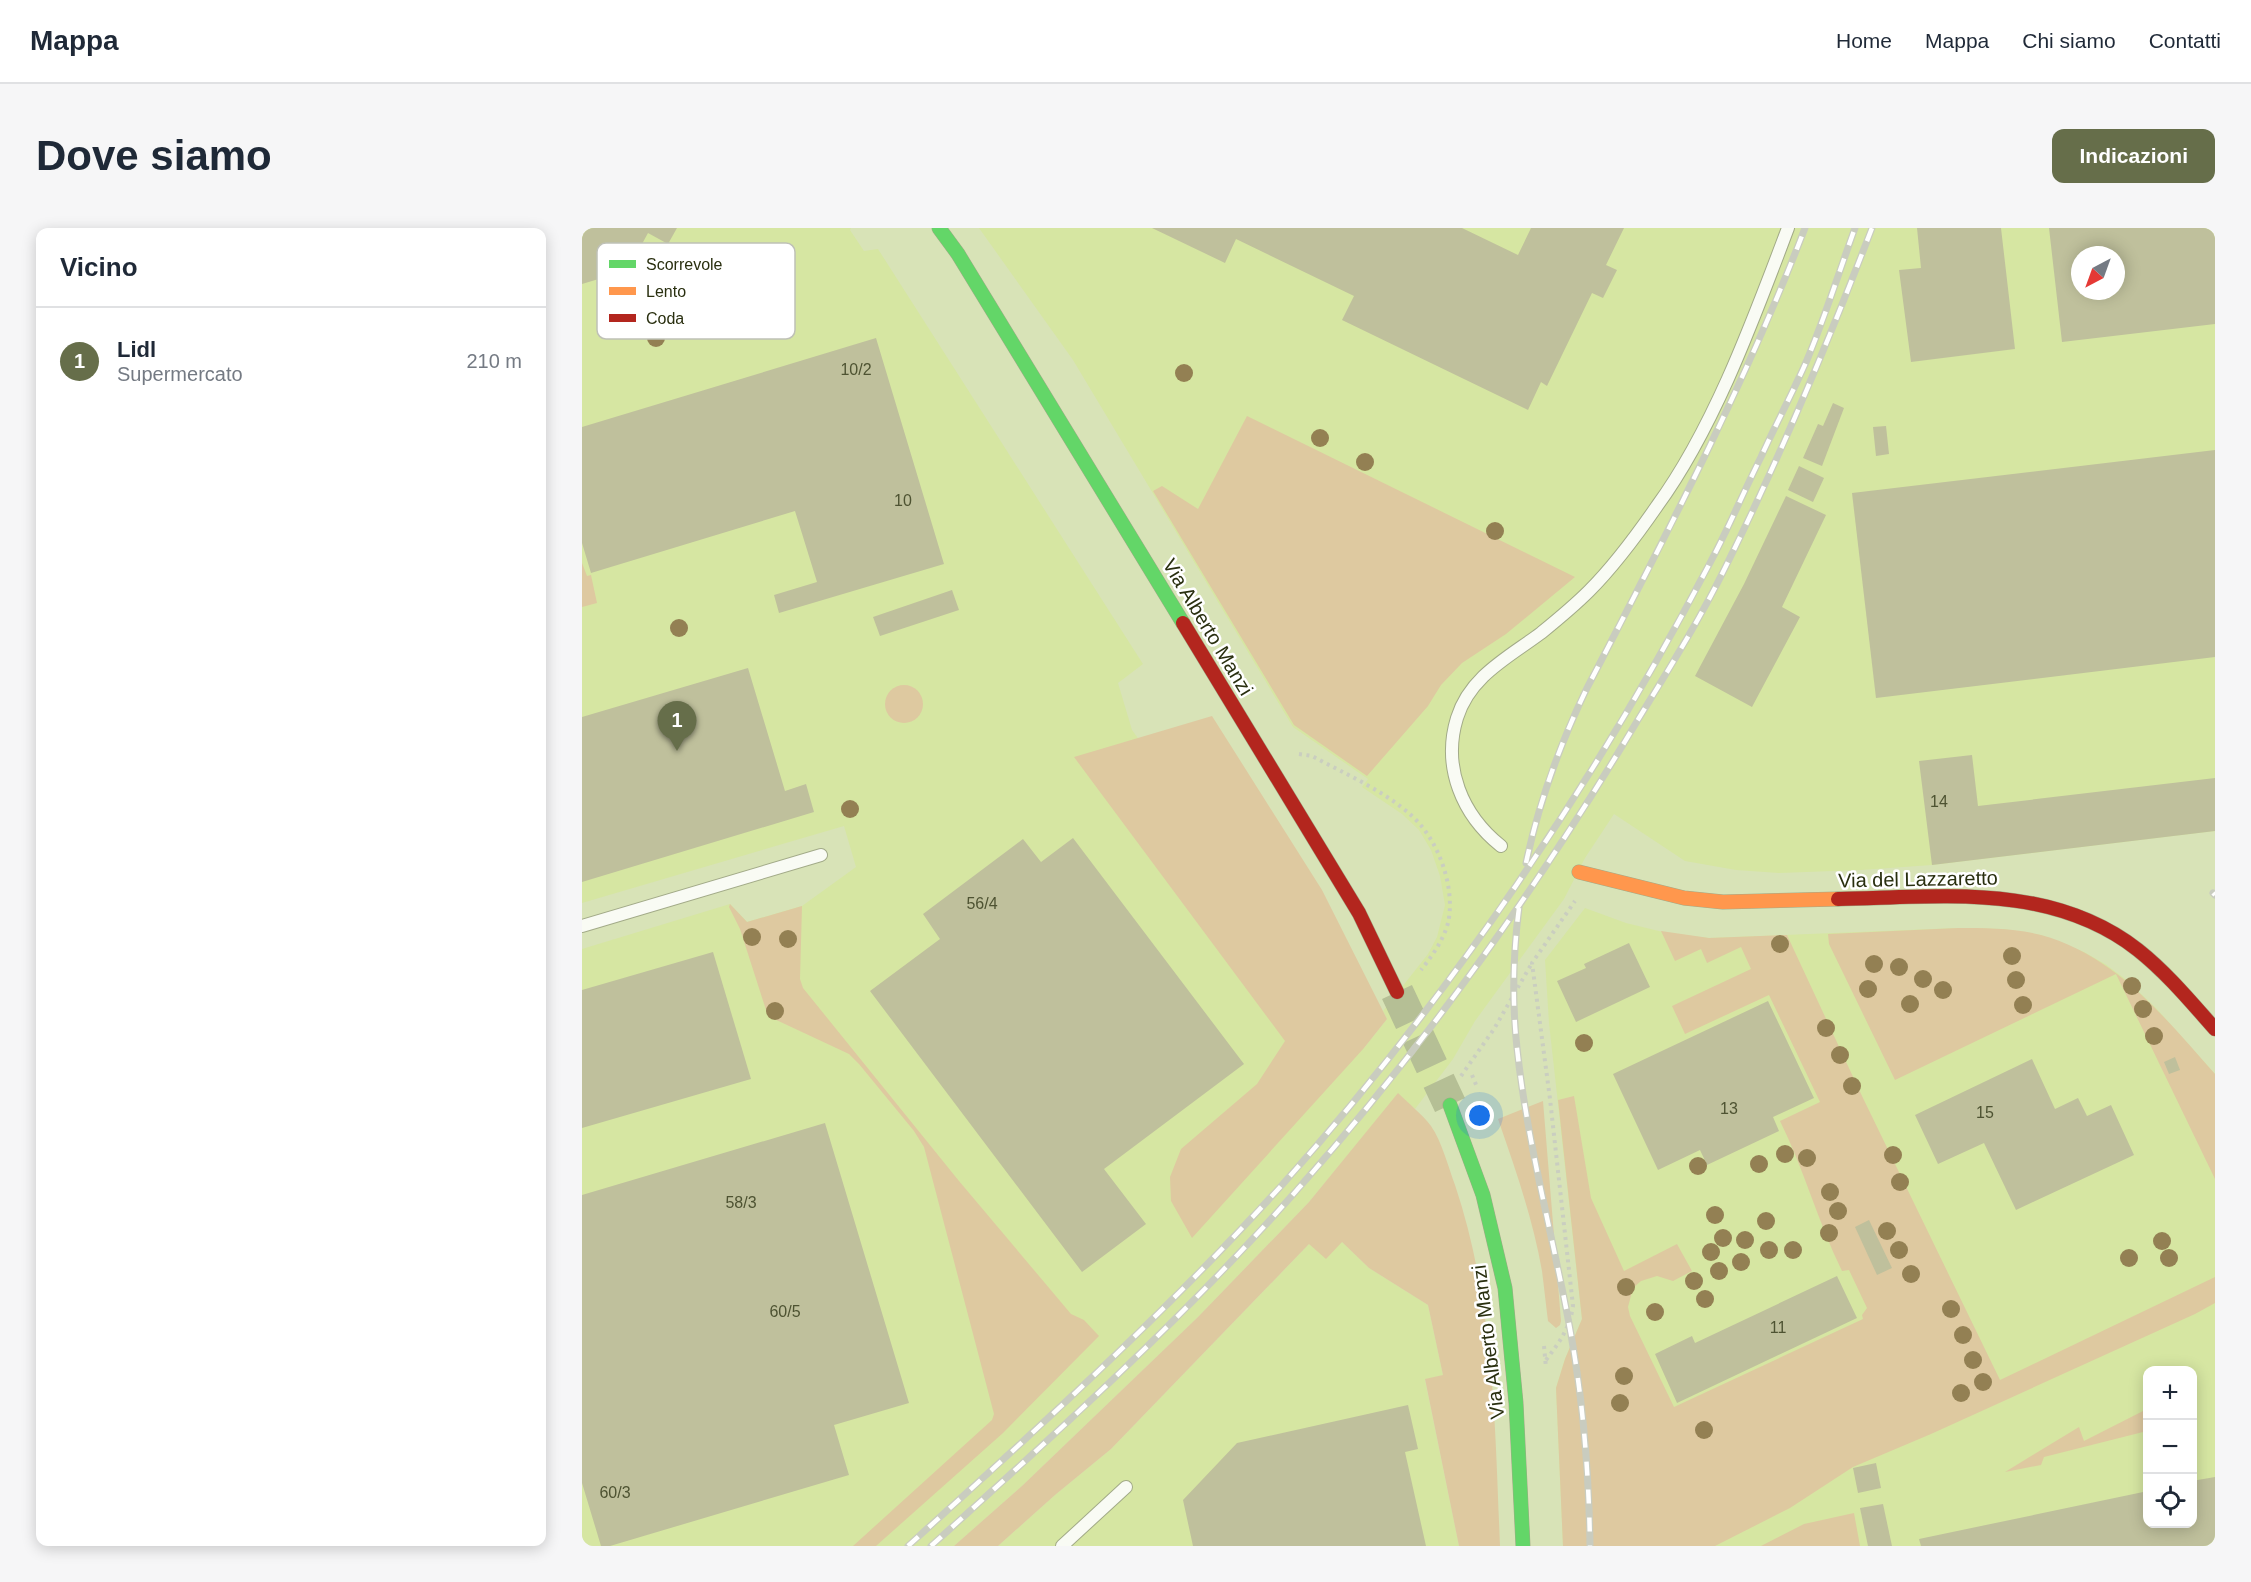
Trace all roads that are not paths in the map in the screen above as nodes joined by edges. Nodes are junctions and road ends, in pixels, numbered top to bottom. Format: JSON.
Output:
{"nodes":[{"id":1,"x":939,"y":228,"type":"edge"},
{"id":2,"x":1788,"y":228,"type":"edge"},
{"id":3,"x":931,"y":241,"type":"dead end"},
{"id":4,"x":976,"y":287,"type":"junction"},
{"id":5,"x":1501,"y":846,"type":"dead end"},
{"id":6,"x":821,"y":855,"type":"dead end"},
{"id":7,"x":1586,"y":874,"type":"road end"},
{"id":8,"x":582,"y":926,"type":"edge"},
{"id":9,"x":1397,"y":992,"type":"tunnel mouth"},
{"id":10,"x":2215,"y":1029,"type":"edge"},
{"id":11,"x":1450,"y":1105,"type":"tunnel mouth"},
{"id":12,"x":1126,"y":1487,"type":"dead end"},
{"id":13,"x":1062,"y":1546,"type":"edge"},
{"id":14,"x":1523,"y":1546,"type":"edge"}],
"edges":[{"from":1,"to":4,"type":"main road","name":"Via Alberto Manzi"},
{"from":2,"to":5,"type":"lane"},
{"from":3,"to":4,"type":"main road","name":"Via Alberto Manzi"},
{"from":4,"to":9,"type":"main road","name":"Via Alberto Manzi"},
{"from":6,"to":8,"type":"lane"},
{"from":7,"to":10,"type":"main road","name":"Via del Lazzaretto"},
{"from":11,"to":14,"type":"main road","name":"Via Alberto Manzi"},
{"from":12,"to":13,"type":"lane"}]}
